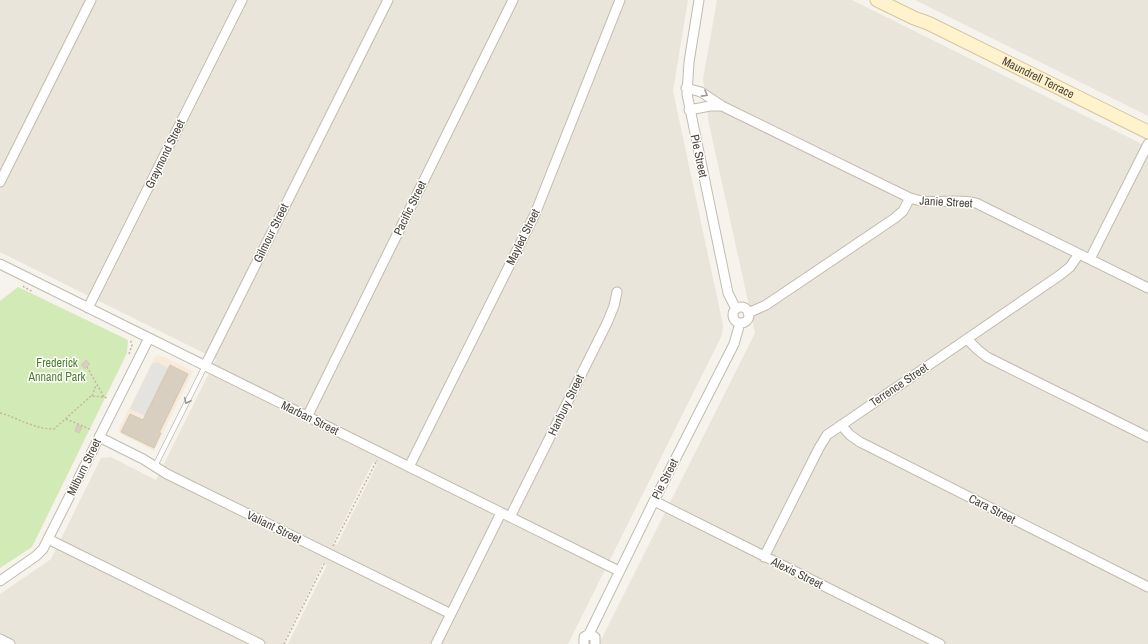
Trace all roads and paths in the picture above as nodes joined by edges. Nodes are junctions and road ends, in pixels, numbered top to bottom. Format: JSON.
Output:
{"nodes":[{"id":1,"x":91,"y":0,"type":"edge"},
{"id":2,"x":242,"y":0,"type":"edge"},
{"id":3,"x":388,"y":0,"type":"edge"},
{"id":4,"x":513,"y":0,"type":"edge"},
{"id":5,"x":620,"y":0,"type":"edge"},
{"id":6,"x":699,"y":0,"type":"edge"},
{"id":7,"x":877,"y":0,"type":"edge"},
{"id":8,"x":890,"y":0,"type":"edge"},
{"id":9,"x":928,"y":23,"type":"junction"},
{"id":10,"x":686,"y":88,"type":"junction"},
{"id":11,"x":722,"y":106,"type":"junction"},
{"id":12,"x":689,"y":110,"type":"junction"},
{"id":13,"x":1148,"y":132,"type":"edge"},
{"id":14,"x":1148,"y":144,"type":"edge"},
{"id":15,"x":0,"y":182,"type":"edge"},
{"id":16,"x":910,"y":198,"type":"junction"},
{"id":17,"x":1079,"y":254,"type":"junction"},
{"id":18,"x":1090,"y":259,"type":"junction"},
{"id":19,"x":0,"y":264,"type":"edge"},
{"id":20,"x":17,"y":272,"type":"junction"},
{"id":21,"x":1148,"y":288,"type":"edge"},
{"id":22,"x":617,"y":292,"type":"dead end"},
{"id":23,"x":37,"y":294,"type":"dead end"},
{"id":24,"x":88,"y":308,"type":"junction"},
{"id":25,"x":736,"y":309,"type":"junction"},
{"id":26,"x":748,"y":312,"type":"junction"},
{"id":27,"x":740,"y":323,"type":"junction"},
{"id":28,"x":129,"y":338,"type":"dead end"},
{"id":29,"x":149,"y":338,"type":"junction"},
{"id":30,"x":967,"y":339,"type":"junction"},
{"id":31,"x":132,"y":345,"type":"junction"},
{"id":32,"x":136,"y":346,"type":"dead end"},
{"id":33,"x":130,"y":355,"type":"dead end"},
{"id":34,"x":205,"y":366,"type":"junction"},
{"id":35,"x":87,"y":367,"type":"dead end"},
{"id":36,"x":96,"y":385,"type":"junction"},
{"id":37,"x":91,"y":396,"type":"junction"},
{"id":38,"x":104,"y":397,"type":"junction"},
{"id":39,"x":108,"y":398,"type":"dead end"},
{"id":40,"x":0,"y":413,"type":"edge"},
{"id":41,"x":307,"y":417,"type":"junction"},
{"id":42,"x":66,"y":419,"type":"junction"},
{"id":43,"x":841,"y":425,"type":"junction"},
{"id":44,"x":92,"y":430,"type":"dead end"},
{"id":45,"x":1148,"y":437,"type":"edge"},
{"id":46,"x":99,"y":438,"type":"junction"},
{"id":47,"x":381,"y":453,"type":"junction"},
{"id":48,"x":155,"y":466,"type":"junction"},
{"id":49,"x":409,"y":467,"type":"junction"},
{"id":50,"x":654,"y":501,"type":"junction"},
{"id":51,"x":501,"y":513,"type":"junction"},
{"id":52,"x":510,"y":517,"type":"junction"},
{"id":53,"x":48,"y":539,"type":"junction"},
{"id":54,"x":332,"y":549,"type":"dead end"},
{"id":55,"x":764,"y":557,"type":"junction"},
{"id":56,"x":327,"y":559,"type":"dead end"},
{"id":57,"x":619,"y":571,"type":"junction"},
{"id":58,"x":0,"y":581,"type":"edge"},
{"id":59,"x":1148,"y":587,"type":"edge"},
{"id":60,"x":451,"y":614,"type":"junction"},
{"id":61,"x":589,"y":634,"type":"junction"},
{"id":62,"x":0,"y":639,"type":"edge"},
{"id":63,"x":10,"y":644,"type":"edge"},
{"id":64,"x":260,"y":644,"type":"edge"},
{"id":65,"x":284,"y":644,"type":"edge"},
{"id":66,"x":436,"y":644,"type":"edge"},
{"id":67,"x":584,"y":644,"type":"edge"},
{"id":68,"x":595,"y":644,"type":"edge"},
{"id":69,"x":940,"y":644,"type":"edge"}],
"edges":[{"from":1,"to":15,"type":"street"},
{"from":2,"to":24,"type":"street","name":"Graymond Street"},
{"from":3,"to":34,"type":"street","name":"Gilmour Street"},
{"from":4,"to":41,"type":"street","name":"Pacific Street"},
{"from":5,"to":49,"type":"street","name":"Mayled Street"},
{"from":6,"to":10,"type":"street","name":"Pie Street"},
{"from":7,"to":9,"type":"main road","name":"Maundrell Terrace"},
{"from":8,"to":9,"type":"main road","name":"Maundrell Terrace"},
{"from":9,"to":13,"type":"main road","name":"Maundrell Terrace"},
{"from":10,"to":11,"type":"street","name":"Janie Street","one_way":true},
{"from":10,"to":12,"type":"street","name":"Pie Street"},
{"from":11,"to":12,"type":"street"},
{"from":11,"to":16,"type":"street","name":"Janie Street"},
{"from":12,"to":25,"type":"street","name":"Pie Street"},
{"from":14,"to":18,"type":"street"},
{"from":16,"to":17,"type":"street","name":"Janie Street"},
{"from":16,"to":26,"type":"street"},
{"from":17,"to":18,"type":"street","name":"Janie Street"},
{"from":17,"to":30,"type":"street","name":"Terrence Street"},
{"from":18,"to":21,"type":"street","name":"Janie Street"},
{"from":19,"to":20,"type":"street","name":"Marban Street"},
{"from":20,"to":23,"type":"path"},
{"from":20,"to":24,"type":"street","name":"Marban Street"},
{"from":22,"to":52,"type":"street","name":"Hanbury Street"},
{"from":24,"to":29,"type":"street","name":"Marban Street"},
{"from":25,"to":26,"type":"street"},
{"from":25,"to":27,"type":"street"},
{"from":26,"to":27,"type":"street"},
{"from":27,"to":50,"type":"street","name":"Pie Street"},
{"from":28,"to":31,"type":"path"},
{"from":29,"to":34,"type":"street","name":"Marban Street"},
{"from":29,"to":46,"type":"street","name":"Milburn Street"},
{"from":30,"to":43,"type":"street","name":"Terrence Street"},
{"from":30,"to":45,"type":"street"},
{"from":31,"to":32,"type":"path"},
{"from":31,"to":33,"type":"path"},
{"from":34,"to":41,"type":"street","name":"Marban Street"},
{"from":34,"to":48,"type":"lane","name":"Gilmour Street","one_way":true},
{"from":35,"to":36,"type":"path"},
{"from":36,"to":37,"type":"path"},
{"from":36,"to":38,"type":"path"},
{"from":37,"to":38,"type":"path"},
{"from":37,"to":42,"type":"path"},
{"from":38,"to":39,"type":"path"},
{"from":40,"to":42,"type":"path"},
{"from":41,"to":47,"type":"street","name":"Marban Street"},
{"from":42,"to":44,"type":"path"},
{"from":43,"to":55,"type":"street","name":"Terrence Street"},
{"from":43,"to":59,"type":"street","name":"Cara Street"},
{"from":46,"to":48,"type":"street","name":"Valiant Street"},
{"from":46,"to":53,"type":"street","name":"Milburn Street"},
{"from":47,"to":49,"type":"street","name":"Marban Street"},
{"from":47,"to":54,"type":"path"},
{"from":48,"to":60,"type":"street","name":"Valiant Street"},
{"from":49,"to":51,"type":"street","name":"Marban Street"},
{"from":50,"to":55,"type":"street","name":"Alexis Street"},
{"from":50,"to":57,"type":"street","name":"Pie Street"},
{"from":51,"to":52,"type":"street","name":"Marban Street"},
{"from":51,"to":60,"type":"street"},
{"from":52,"to":57,"type":"street","name":"Marban Street"},
{"from":53,"to":58,"type":"street","name":"Milburn Street"},
{"from":53,"to":64,"type":"street"},
{"from":55,"to":69,"type":"street","name":"Alexis Street"},
{"from":56,"to":65,"type":"path"},
{"from":57,"to":61,"type":"street","name":"Pie Street"},
{"from":60,"to":66,"type":"street"},
{"from":61,"to":67,"type":"street","name":"Pie Street"},
{"from":61,"to":68,"type":"street"},
{"from":62,"to":63,"type":"street"}]}
